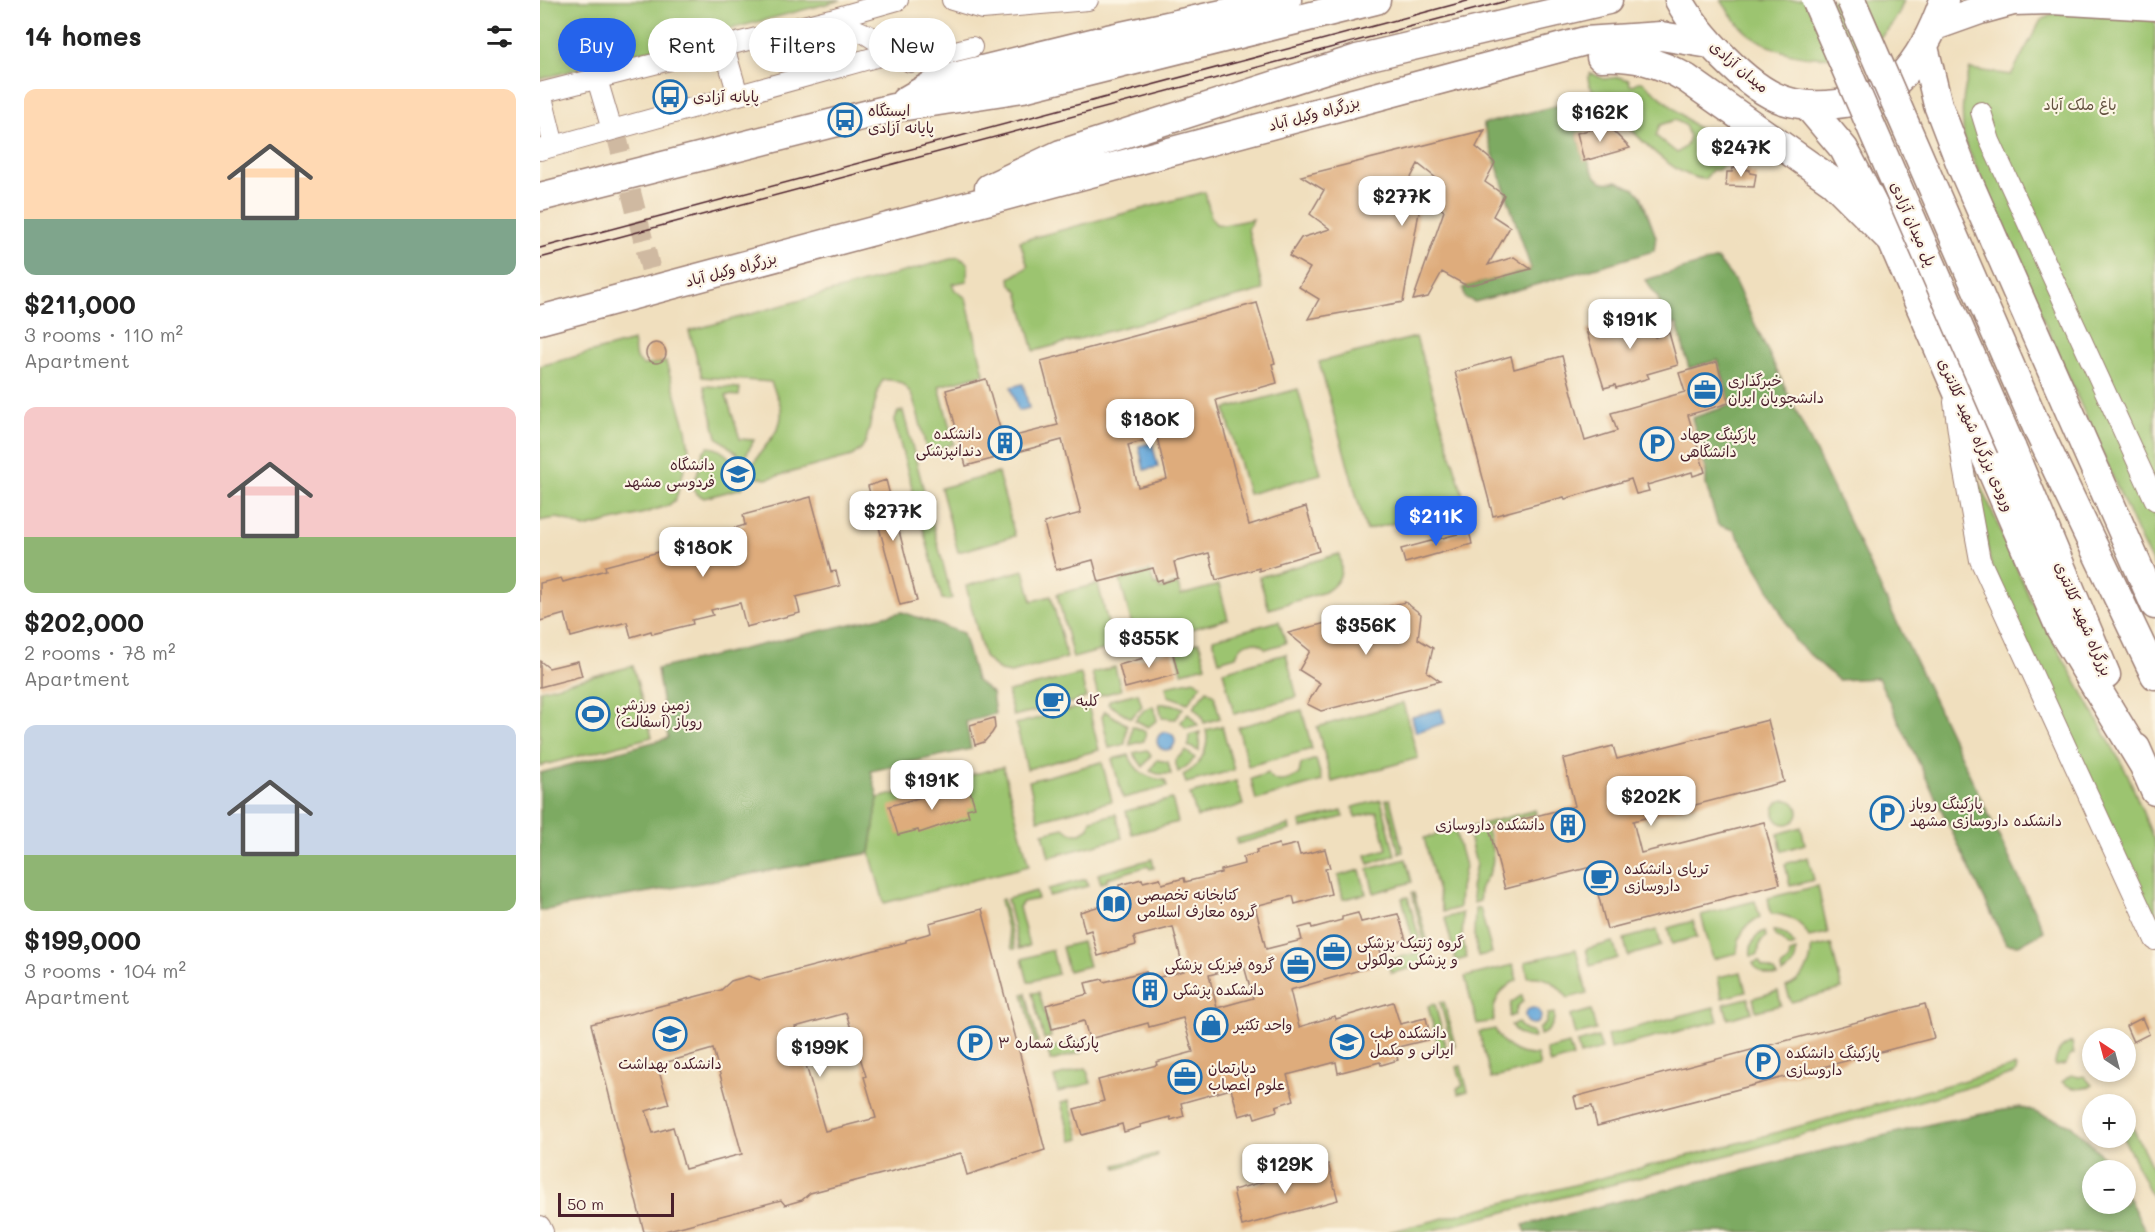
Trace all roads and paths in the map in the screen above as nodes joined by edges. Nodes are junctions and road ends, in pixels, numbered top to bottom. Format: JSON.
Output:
{"nodes":[{"id":1,"x":898,"y":0,"type":"edge"},
{"id":2,"x":952,"y":0,"type":"edge"},
{"id":3,"x":1088,"y":0,"type":"edge"},
{"id":4,"x":1287,"y":0,"type":"edge"},
{"id":5,"x":1376,"y":0,"type":"edge"},
{"id":6,"x":1608,"y":0,"type":"edge"},
{"id":7,"x":1679,"y":0,"type":"edge"},
{"id":8,"x":1816,"y":0,"type":"edge"},
{"id":9,"x":1851,"y":0,"type":"edge"},
{"id":10,"x":2155,"y":6,"type":"edge"},
{"id":11,"x":835,"y":18,"type":"edge"},
{"id":12,"x":1934,"y":24,"type":"edge"},
{"id":13,"x":1710,"y":44,"type":"junction"},
{"id":14,"x":972,"y":47,"type":"dead end"},
{"id":15,"x":956,"y":51,"type":"edge"},
{"id":16,"x":869,"y":59,"type":"edge"},
{"id":17,"x":648,"y":66,"type":"edge"},
{"id":18,"x":731,"y":72,"type":"edge"},
{"id":19,"x":597,"y":79,"type":"junction"},
{"id":20,"x":541,"y":93,"type":"edge"},
{"id":21,"x":738,"y":95,"type":"junction"},
{"id":22,"x":1808,"y":105,"type":"junction"},
{"id":23,"x":893,"y":108,"type":"junction"},
{"id":24,"x":1981,"y":112,"type":"dead end"},
{"id":25,"x":612,"y":130,"type":"junction"},
{"id":26,"x":547,"y":148,"type":"edge"},
{"id":27,"x":1961,"y":165,"type":"junction"},
{"id":28,"x":540,"y":197,"type":"edge"},
{"id":29,"x":1873,"y":203,"type":"junction"},
{"id":30,"x":922,"y":219,"type":"junction"},
{"id":31,"x":1892,"y":241,"type":"junction"},
{"id":32,"x":540,"y":320,"type":"edge"},
{"id":33,"x":1951,"y":376,"type":"junction"},
{"id":34,"x":2011,"y":447,"type":"joint"},
{"id":35,"x":2155,"y":500,"type":"edge"},
{"id":36,"x":2155,"y":604,"type":"edge"},
{"id":37,"x":2155,"y":675,"type":"edge"},
{"id":38,"x":2150,"y":778,"type":"edge"},
{"id":39,"x":2155,"y":940,"type":"edge"},
{"id":40,"x":540,"y":1226,"type":"edge"},
{"id":41,"x":543,"y":1232,"type":"edge"}],
"edges":[{"from":1,"to":11,"type":"street"},
{"from":2,"to":3,"type":"street"},
{"from":4,"to":23,"type":"highway"},
{"from":5,"to":23,"type":"highway"},
{"from":6,"to":30,"type":"highway","name":"بزرگراه وکیل آباد"},
{"from":7,"to":13,"type":"highway","name":"میدان آزادی"},
{"from":8,"to":34,"type":"highway","name":"پل میدان آزادی","bridge":true},
{"from":9,"to":37,"type":"highway","bridge":true},
{"from":10,"to":12,"type":"highway"},
{"from":12,"to":22,"type":"highway","name":"میدان آزادی"},
{"from":12,"to":27,"type":"highway"},
{"from":13,"to":22,"type":"highway","name":"میدان آزادی"},
{"from":13,"to":30,"type":"highway","name":"بزرگراه وکیل آباد"},
{"from":14,"to":15,"type":"street"},
{"from":16,"to":21,"type":"street"},
{"from":17,"to":19,"type":"street"},
{"from":18,"to":21,"type":"street"},
{"from":19,"to":20,"type":"street"},
{"from":19,"to":25,"type":"street"},
{"from":20,"to":26,"type":"street"},
{"from":21,"to":25,"type":"street"},
{"from":22,"to":29,"type":"highway","name":"ورودی بزرگراه شهید کلانتری"},
{"from":23,"to":28,"type":"highway"},
{"from":24,"to":35,"type":"street"},
{"from":25,"to":26,"type":"street"},
{"from":27,"to":29,"type":"highway"},
{"from":27,"to":36,"type":"highway"},
{"from":29,"to":31,"type":"highway","name":"ورودی بزرگراه شهید کلانتری"},
{"from":30,"to":31,"type":"highway"},
{"from":30,"to":32,"type":"highway","name":"بزرگراه وکیل آباد"},
{"from":31,"to":33,"type":"highway","name":"ورودی بزرگراه شهید کلانتری"},
{"from":33,"to":38,"type":"highway","name":"ورودی بزرگراه شهید کلانتری"},
{"from":33,"to":39,"type":"street"},
{"from":34,"to":38,"type":"highway","name":"بزرگراه شهید کلانتری"},
{"from":40,"to":41,"type":"street"}]}
